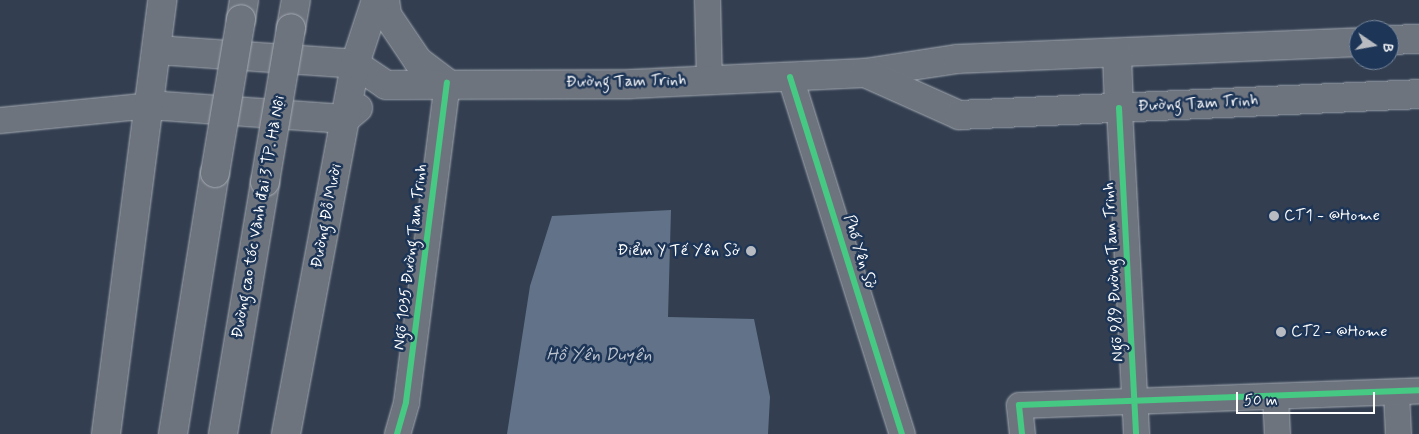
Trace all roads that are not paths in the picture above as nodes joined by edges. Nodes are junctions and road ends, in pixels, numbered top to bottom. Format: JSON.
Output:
{"nodes":[{"id":1,"x":162,"y":0,"type":"edge"},
{"id":2,"x":296,"y":0,"type":"edge"},
{"id":3,"x":376,"y":0,"type":"edge"},
{"id":4,"x":385,"y":0,"type":"edge"},
{"id":5,"x":706,"y":0,"type":"edge"},
{"id":6,"x":242,"y":10,"type":"edge"},
{"id":7,"x":1419,"y":38,"type":"edge"},
{"id":8,"x":1399,"y":39,"type":"edge"},
{"id":9,"x":1349,"y":42,"type":"edge"},
{"id":10,"x":156,"y":50,"type":"junction"},
{"id":11,"x":1117,"y":54,"type":"junction"},
{"id":12,"x":356,"y":64,"type":"junction"},
{"id":13,"x":865,"y":72,"type":"junction"},
{"id":14,"x":790,"y":77,"type":"junction"},
{"id":15,"x":710,"y":80,"type":"junction"},
{"id":16,"x":447,"y":83,"type":"junction"},
{"id":17,"x":386,"y":85,"type":"junction"},
{"id":18,"x":1419,"y":94,"type":"edge"},
{"id":19,"x":150,"y":105,"type":"junction"},
{"id":20,"x":1119,"y":108,"type":"junction"},
{"id":21,"x":345,"y":119,"type":"junction"},
{"id":22,"x":0,"y":120,"type":"edge"},
{"id":23,"x":1407,"y":391,"type":"edge"},
{"id":24,"x":1275,"y":396,"type":"junction"},
{"id":25,"x":1134,"y":400,"type":"junction"},
{"id":26,"x":106,"y":434,"type":"edge"},
{"id":27,"x":173,"y":434,"type":"edge"},
{"id":28,"x":223,"y":434,"type":"edge"},
{"id":29,"x":286,"y":434,"type":"edge"},
{"id":30,"x":396,"y":434,"type":"edge"},
{"id":31,"x":902,"y":434,"type":"edge"},
{"id":32,"x":1022,"y":434,"type":"edge"},
{"id":33,"x":1136,"y":434,"type":"edge"},
{"id":34,"x":1277,"y":434,"type":"edge"},
{"id":35,"x":1398,"y":434,"type":"edge"}],
"edges":[{"from":1,"to":10,"type":"main road"},
{"from":2,"to":28,"type":"main road","name":"Đường cao tốc Vành đai 3 TP. Hà Nội","bridge":true},
{"from":3,"to":12,"type":"main road","name":"Đường Đỗ Mười"},
{"from":4,"to":16,"type":"main road"},
{"from":5,"to":15,"type":"street"},
{"from":6,"to":27,"type":"main road","bridge":true},
{"from":7,"to":8,"type":"main road"},
{"from":9,"to":11,"type":"main road","name":"Đường Tam Trinh"},
{"from":10,"to":12,"type":"main road"},
{"from":10,"to":19,"type":"main road"},
{"from":11,"to":13,"type":"main road","name":"Đường Tam Trinh"},
{"from":11,"to":20,"type":"main road"},
{"from":12,"to":17,"type":"main road"},
{"from":12,"to":21,"type":"main road","name":"Đường Đỗ Mười"},
{"from":13,"to":14,"type":"main road","name":"Đường Tam Trinh"},
{"from":13,"to":20,"type":"main road","name":"Đường Tam Trinh"},
{"from":14,"to":15,"type":"main road","name":"Đường Tam Trinh"},
{"from":14,"to":31,"type":"street","name":"Phố Yên Sở"},
{"from":15,"to":16,"type":"main road","name":"Đường Tam Trinh"},
{"from":16,"to":17,"type":"main road","name":"Đường Tam Trinh"},
{"from":16,"to":30,"type":"street","name":"Ngõ 1035 Đường Tam Trinh"},
{"from":17,"to":21,"type":"main road"},
{"from":18,"to":20,"type":"main road","name":"Đường Tam Trinh"},
{"from":19,"to":21,"type":"main road"},
{"from":19,"to":22,"type":"street"},
{"from":19,"to":26,"type":"main road"},
{"from":20,"to":25,"type":"street","name":"Ngõ 989 Đường Tam Trinh"},
{"from":21,"to":29,"type":"main road","name":"Đường Đỗ Mười"},
{"from":23,"to":24,"type":"street"},
{"from":23,"to":35,"type":"street"},
{"from":24,"to":25,"type":"street"},
{"from":24,"to":34,"type":"street"},
{"from":25,"to":32,"type":"street"},
{"from":25,"to":33,"type":"street","name":"Ngõ 989 Đường Tam Trinh"}]}
